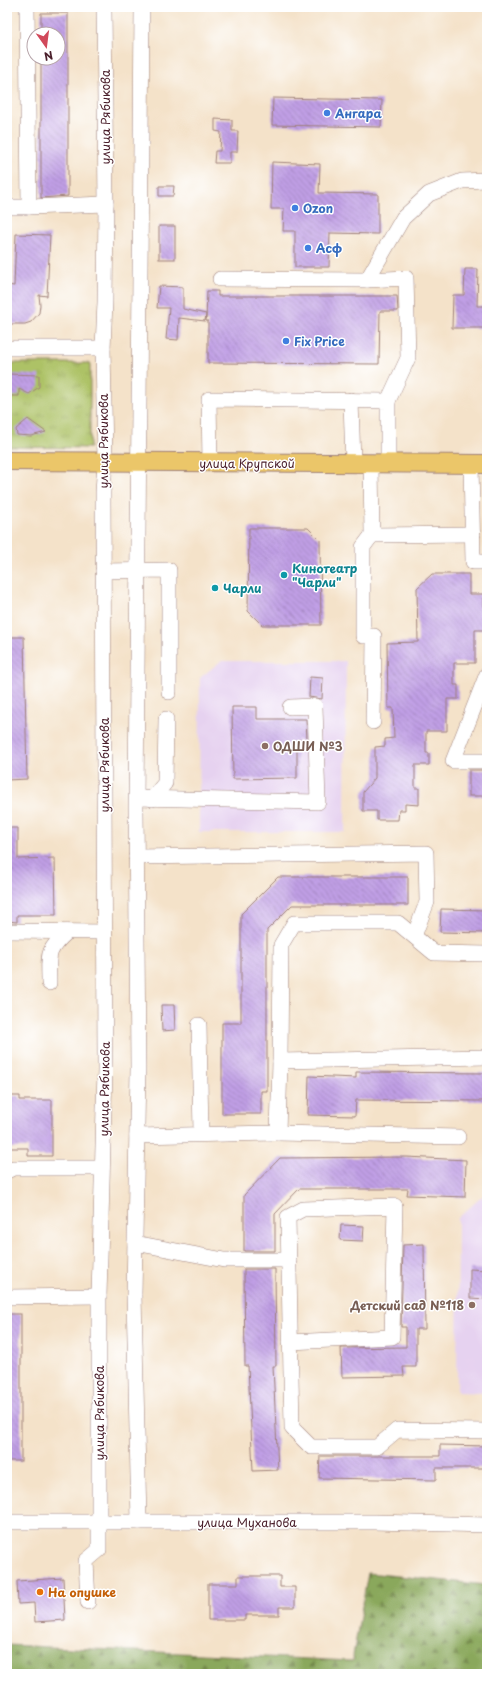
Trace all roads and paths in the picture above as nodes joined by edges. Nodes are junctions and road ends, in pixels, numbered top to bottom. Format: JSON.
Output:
{"nodes":[{"id":1,"x":27,"y":7,"type":"edge"},
{"id":2,"x":104,"y":7,"type":"edge"},
{"id":3,"x":142,"y":7,"type":"edge"},
{"id":4,"x":487,"y":180,"type":"edge"},
{"id":5,"x":106,"y":204,"type":"junction"},
{"id":6,"x":7,"y":207,"type":"edge"},
{"id":7,"x":29,"y":207,"type":"junction"},
{"id":8,"x":220,"y":279,"type":"dead end"},
{"id":9,"x":367,"y":280,"type":"junction"},
{"id":10,"x":7,"y":348,"type":"edge"},
{"id":11,"x":102,"y":348,"type":"junction"},
{"id":12,"x":351,"y":400,"type":"junction"},
{"id":13,"x":388,"y":401,"type":"junction"},
{"id":14,"x":7,"y":461,"type":"edge"},
{"id":15,"x":105,"y":461,"type":"junction"},
{"id":16,"x":139,"y":463,"type":"junction"},
{"id":17,"x":210,"y":463,"type":"junction"},
{"id":18,"x":353,"y":464,"type":"junction"},
{"id":19,"x":379,"y":464,"type":"junction"},
{"id":20,"x":479,"y":464,"type":"edge"},
{"id":21,"x":473,"y":534,"type":"junction"},
{"id":22,"x":372,"y":535,"type":"junction"},
{"id":23,"x":487,"y":562,"type":"edge"},
{"id":24,"x":138,"y":570,"type":"junction"},
{"id":25,"x":103,"y":571,"type":"junction"},
{"id":26,"x":487,"y":674,"type":"edge"},
{"id":27,"x":169,"y":692,"type":"dead end"},
{"id":28,"x":290,"y":707,"type":"dead end"},
{"id":29,"x":166,"y":719,"type":"dead end"},
{"id":30,"x":373,"y":722,"type":"dead end"},
{"id":31,"x":487,"y":761,"type":"edge"},
{"id":32,"x":137,"y":798,"type":"junction"},
{"id":33,"x":152,"y":799,"type":"junction"},
{"id":34,"x":136,"y":857,"type":"junction"},
{"id":35,"x":7,"y":932,"type":"edge"},
{"id":36,"x":67,"y":932,"type":"junction"},
{"id":37,"x":104,"y":932,"type":"junction"},
{"id":38,"x":414,"y":936,"type":"junction"},
{"id":39,"x":487,"y":954,"type":"edge"},
{"id":40,"x":49,"y":983,"type":"dead end"},
{"id":41,"x":199,"y":1025,"type":"dead end"},
{"id":42,"x":487,"y":1057,"type":"edge"},
{"id":43,"x":280,"y":1061,"type":"junction"},
{"id":44,"x":278,"y":1133,"type":"junction"},
{"id":45,"x":201,"y":1134,"type":"junction"},
{"id":46,"x":137,"y":1136,"type":"junction"},
{"id":47,"x":458,"y":1137,"type":"dead end"},
{"id":48,"x":102,"y":1168,"type":"junction"},
{"id":49,"x":7,"y":1171,"type":"edge"},
{"id":50,"x":135,"y":1243,"type":"junction"},
{"id":51,"x":289,"y":1260,"type":"junction"},
{"id":52,"x":99,"y":1296,"type":"junction"},
{"id":53,"x":7,"y":1297,"type":"edge"},
{"id":54,"x":290,"y":1342,"type":"junction"},
{"id":55,"x":487,"y":1431,"type":"edge"},
{"id":56,"x":7,"y":1522,"type":"edge"},
{"id":57,"x":99,"y":1522,"type":"junction"},
{"id":58,"x":139,"y":1522,"type":"junction"},
{"id":59,"x":487,"y":1525,"type":"edge"},
{"id":60,"x":88,"y":1602,"type":"dead end"}],
"edges":[{"from":1,"to":7,"type":"street"},
{"from":2,"to":5,"type":"street","name":"улица Рябикова"},
{"from":3,"to":16,"type":"street"},
{"from":4,"to":9,"type":"street"},
{"from":5,"to":7,"type":"street"},
{"from":5,"to":11,"type":"street","name":"улица Рябикова"},
{"from":6,"to":7,"type":"street"},
{"from":8,"to":9,"type":"street"},
{"from":9,"to":13,"type":"street"},
{"from":10,"to":11,"type":"street"},
{"from":11,"to":15,"type":"street","name":"улица Рябикова"},
{"from":12,"to":13,"type":"street"},
{"from":12,"to":17,"type":"street"},
{"from":12,"to":18,"type":"street"},
{"from":13,"to":19,"type":"street"},
{"from":14,"to":15,"type":"main road","name":"улица Крупской"},
{"from":15,"to":16,"type":"main road","name":"улица Крупской"},
{"from":15,"to":25,"type":"street","name":"улица Рябикова"},
{"from":16,"to":17,"type":"main road","name":"улица Крупской"},
{"from":16,"to":24,"type":"street"},
{"from":17,"to":18,"type":"main road","name":"улица Крупской"},
{"from":18,"to":19,"type":"main road","name":"улица Крупской"},
{"from":19,"to":20,"type":"main road","name":"улица Крупской"},
{"from":19,"to":22,"type":"street"},
{"from":20,"to":21,"type":"street"},
{"from":21,"to":22,"type":"street"},
{"from":21,"to":23,"type":"street"},
{"from":22,"to":30,"type":"street"},
{"from":24,"to":25,"type":"street"},
{"from":24,"to":27,"type":"street"},
{"from":24,"to":32,"type":"street"},
{"from":25,"to":37,"type":"street","name":"улица Рябикова"},
{"from":26,"to":31,"type":"street"},
{"from":28,"to":33,"type":"street"},
{"from":29,"to":33,"type":"street"},
{"from":32,"to":33,"type":"street"},
{"from":32,"to":34,"type":"street"},
{"from":34,"to":38,"type":"street"},
{"from":34,"to":46,"type":"street"},
{"from":35,"to":36,"type":"street"},
{"from":36,"to":37,"type":"street"},
{"from":36,"to":40,"type":"street"},
{"from":37,"to":48,"type":"street","name":"улица Рябикова"},
{"from":38,"to":39,"type":"street"},
{"from":38,"to":43,"type":"street"},
{"from":41,"to":45,"type":"street"},
{"from":42,"to":43,"type":"street"},
{"from":43,"to":44,"type":"street"},
{"from":44,"to":45,"type":"street"},
{"from":44,"to":47,"type":"street"},
{"from":45,"to":46,"type":"street"},
{"from":46,"to":50,"type":"street"},
{"from":48,"to":49,"type":"street"},
{"from":48,"to":52,"type":"street","name":"улица Рябикова"},
{"from":50,"to":51,"type":"street"},
{"from":50,"to":58,"type":"street"},
{"from":51,"to":54,"type":"street"},
{"from":51,"to":54,"type":"street"},
{"from":52,"to":53,"type":"street"},
{"from":52,"to":57,"type":"street","name":"улица Рябикова"},
{"from":54,"to":55,"type":"street"},
{"from":56,"to":57,"type":"street","name":"улица Муханова"},
{"from":57,"to":58,"type":"street","name":"улица Муханова"},
{"from":57,"to":60,"type":"street","name":"улица Рябикова"},
{"from":58,"to":59,"type":"street","name":"улица Муханова"}]}
